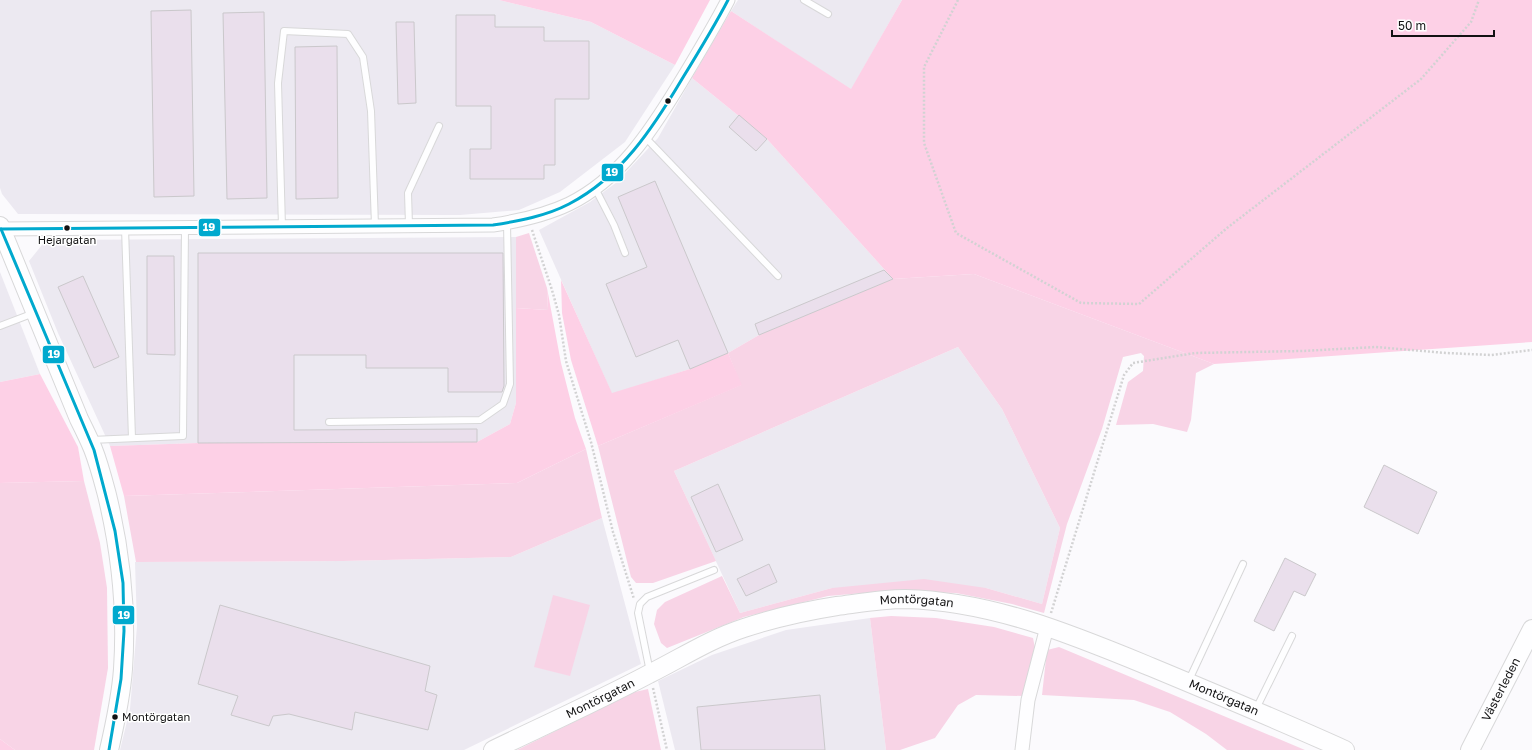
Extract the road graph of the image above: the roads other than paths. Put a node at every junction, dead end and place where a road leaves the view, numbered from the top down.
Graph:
1 (728, 0) edge
2 (804, 0) edge
3 (828, 14) dead end
4 (439, 126) dead end
5 (645, 137) junction
6 (595, 188) junction
7 (507, 223) junction
8 (409, 225) junction
9 (376, 226) junction
10 (282, 227) junction
11 (0, 228) edge
12 (125, 228) junction
13 (185, 228) junction
14 (625, 253) dead end
15 (778, 276) dead end
16 (35, 312) junction
17 (0, 326) edge
18 (329, 422) dead end
19 (132, 438) junction
20 (89, 440) junction
21 (1243, 564) dead end
22 (714, 570) dead end
23 (1046, 627) junction
24 (1532, 629) edge
25 (1292, 636) dead end
26 (650, 674) junction
27 (1188, 682) junction
28 (1255, 710) junction
29 (109, 750) edge
30 (493, 750) edge
31 (1022, 750) edge
32 (1345, 750) edge
33 (1470, 750) edge

1 - 5 street
2 - 3 lane
4 - 8 lane
5 - 6 street
5 - 15 lane
6 - 7 street
6 - 14 lane
7 - 8 street
7 - 18 lane
8 - 9 street
9 - 10 street
9 - 10 lane
10 - 13 street
11 - 12 street
11 - 16 street
12 - 13 street
12 - 19 lane
13 - 19 lane
16 - 17 lane
16 - 20 street
19 - 20 lane
20 - 29 street
21 - 27 lane
22 - 26 lane
23 - 26 street, Montörgatan
23 - 27 street, Montörgatan
23 - 31 street
24 - 33 street, Västerleden
25 - 28 lane
26 - 30 street, Montörgatan
27 - 28 street, Montörgatan
28 - 32 street, Montörgatan

